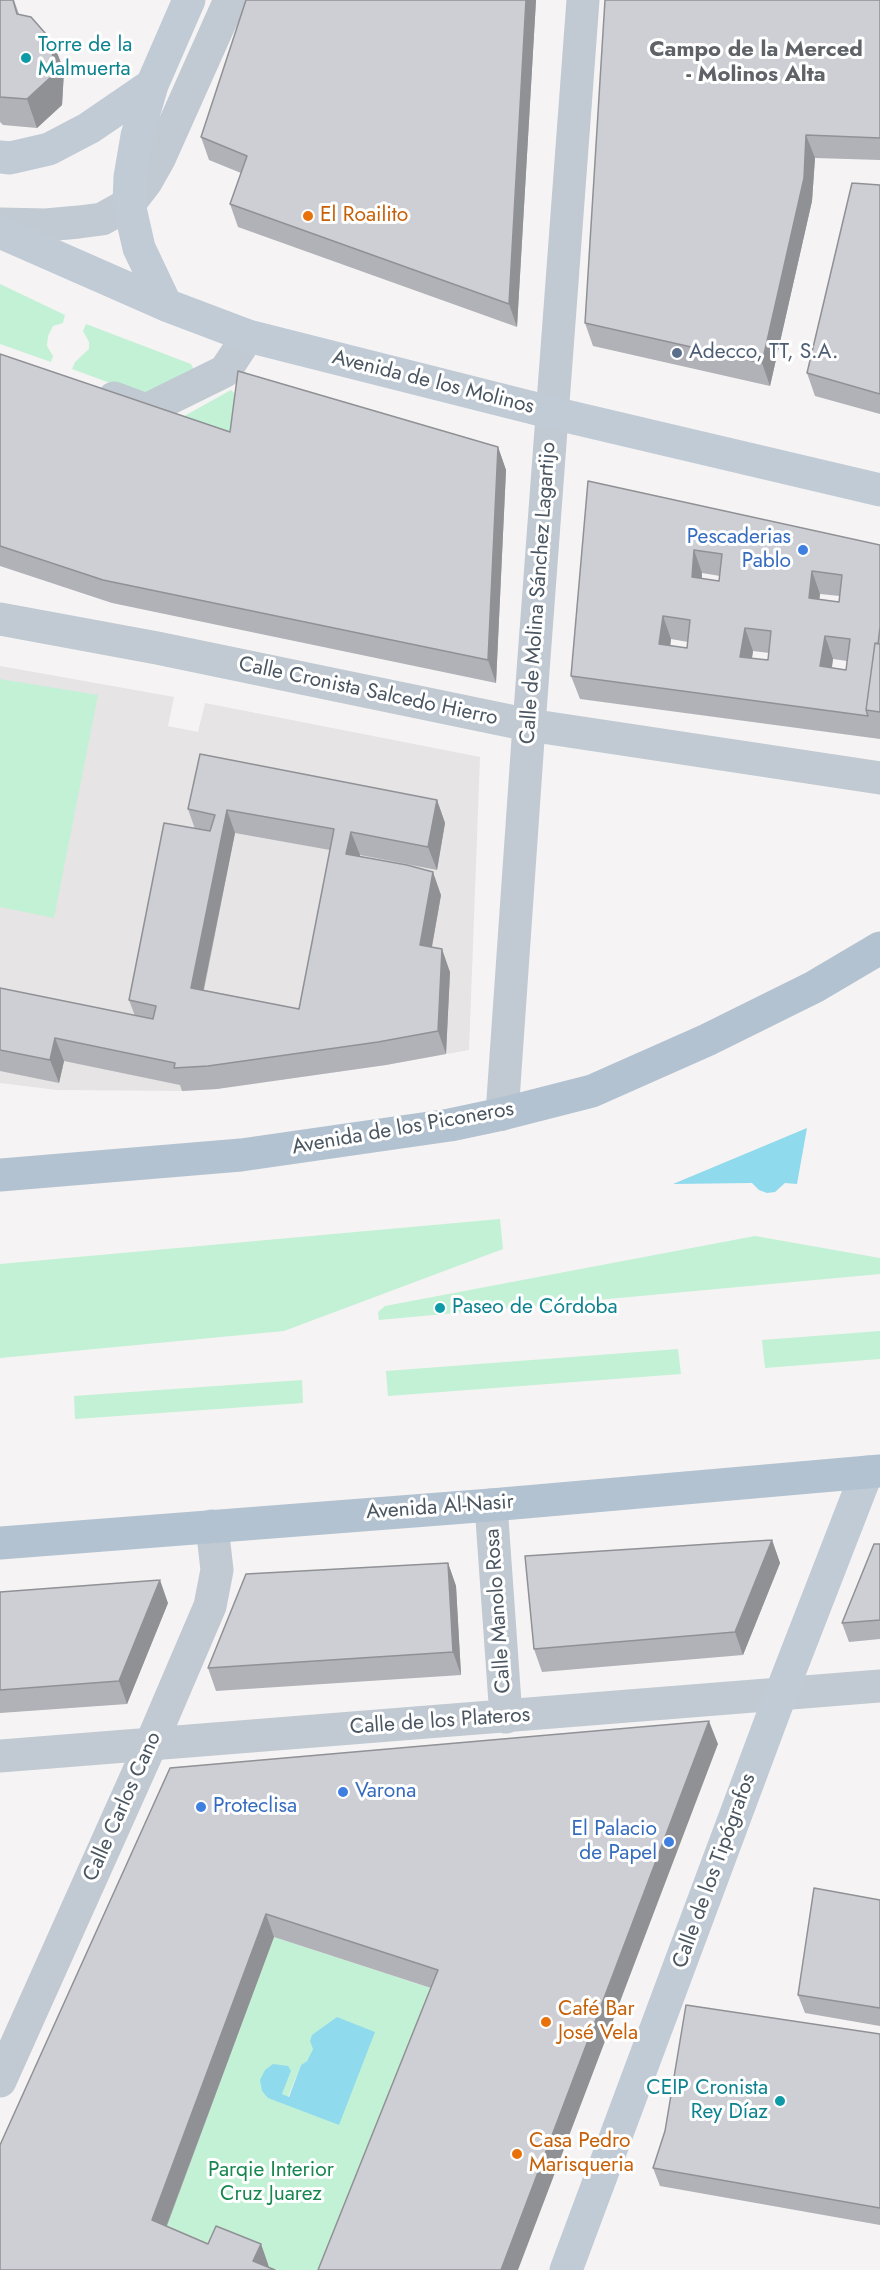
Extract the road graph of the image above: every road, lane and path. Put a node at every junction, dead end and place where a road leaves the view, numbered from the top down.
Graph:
1 (189, 0) edge
2 (230, 0) edge
3 (583, 0) edge
4 (152, 85) junction
5 (0, 157) edge
6 (129, 204) junction
7 (0, 224) edge
8 (0, 232) edge
9 (166, 305) junction
10 (248, 336) junction
11 (91, 389) edge
12 (553, 413) junction
13 (880, 490) edge
14 (0, 619) edge
15 (529, 725) junction
16 (880, 778) edge
17 (880, 948) edge
18 (502, 1114) junction
19 (0, 1175) edge
20 (874, 1472) edge
21 (491, 1505) junction
22 (212, 1526) junction
23 (0, 1543) edge
24 (880, 1686) edge
25 (780, 1696) junction
26 (506, 1717) junction
27 (151, 1744) junction
28 (0, 1756) edge
29 (0, 2081) edge
30 (566, 2270) edge

1 - 4 main road
2 - 6 street
3 - 12 street, Calle de Molina Sánchez Lagartijo
4 - 5 main road
4 - 6 main road
6 - 7 street
6 - 9 main road
8 - 9 main road, Avenida de los Molinos
9 - 10 main road, Avenida de los Molinos
10 - 11 street
10 - 12 main road, Avenida de los Molinos
12 - 13 main road, Avenida de los Molinos
12 - 15 street, Calle de Molina Sánchez Lagartijo
14 - 15 street, Calle Cronista Salcedo Hierro
15 - 16 street, Calle Cronista Salcedo Hierro
15 - 18 street, Calle de Molina Sánchez Lagartijo
17 - 18 main road, Avenida de los Piconeros
18 - 19 main road, Avenida de los Piconeros
20 - 21 main road, Avenida Al-Nasir
20 - 25 main road, Calle de los Tipógrafos
21 - 22 main road, Avenida Al-Nasir
21 - 26 street, Calle Manolo Rosa
22 - 23 main road, Avenida Al-Nasir
22 - 27 street, Calle Carlos Cano
24 - 25 street, Calle de los Plateros
25 - 26 street, Calle de los Plateros
25 - 30 main road, Calle de los Tipógrafos
26 - 27 street, Calle de los Plateros
27 - 28 street, Calle de los Plateros
27 - 29 street, Calle Carlos Cano

